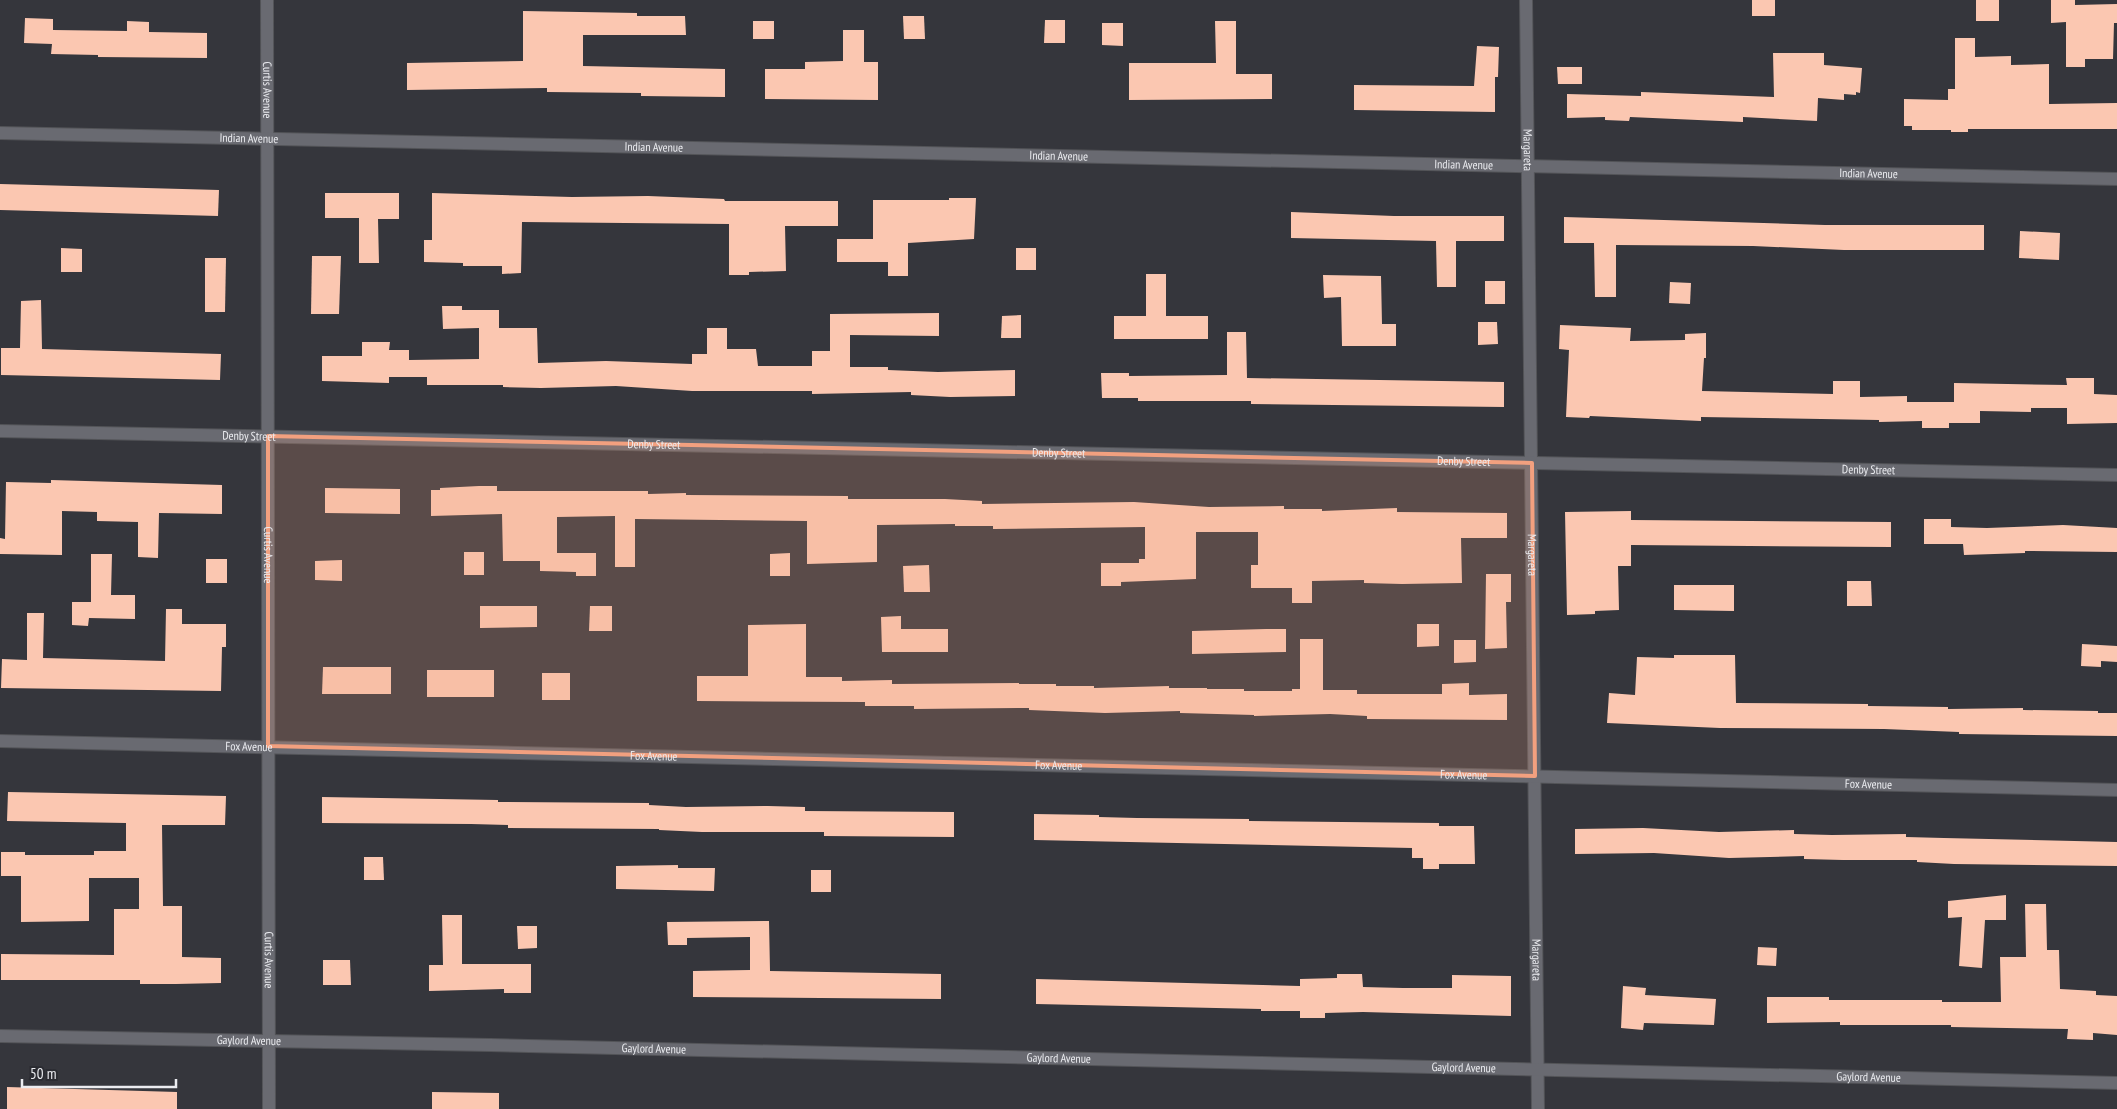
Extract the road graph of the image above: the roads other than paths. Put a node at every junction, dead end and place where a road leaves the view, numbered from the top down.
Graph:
1 (267, 0) edge
2 (1526, 0) edge
3 (0, 133) edge
4 (267, 138) junction
5 (1529, 168) junction
6 (2117, 179) edge
7 (0, 431) edge
8 (268, 436) junction
9 (1532, 463) junction
10 (2117, 475) edge
11 (0, 741) edge
12 (268, 746) junction
13 (1535, 776) junction
14 (2117, 790) edge
15 (0, 1036) edge
16 (269, 1041) junction
17 (1538, 1071) junction
18 (2117, 1083) edge
19 (269, 1109) edge
20 (1538, 1109) edge

1 - 4 street, Curtis Avenue
2 - 5 street, Margareta
3 - 4 street, Indian Avenue
4 - 5 street, Indian Avenue
4 - 8 street, Curtis Avenue
5 - 6 street, Indian Avenue
5 - 9 street, Margareta
7 - 8 street, Denby Street
8 - 9 street, Denby Street
8 - 12 street, Curtis Avenue
9 - 10 street, Denby Street
9 - 13 street, Margareta
11 - 12 street, Fox Avenue
12 - 13 street, Fox Avenue
12 - 16 street, Curtis Avenue
13 - 14 street, Fox Avenue
13 - 17 street, Margareta
15 - 16 street, Gaylord Avenue
16 - 17 street, Gaylord Avenue
16 - 19 street, Curtis Avenue
17 - 18 street, Gaylord Avenue
17 - 20 street, Margareta

